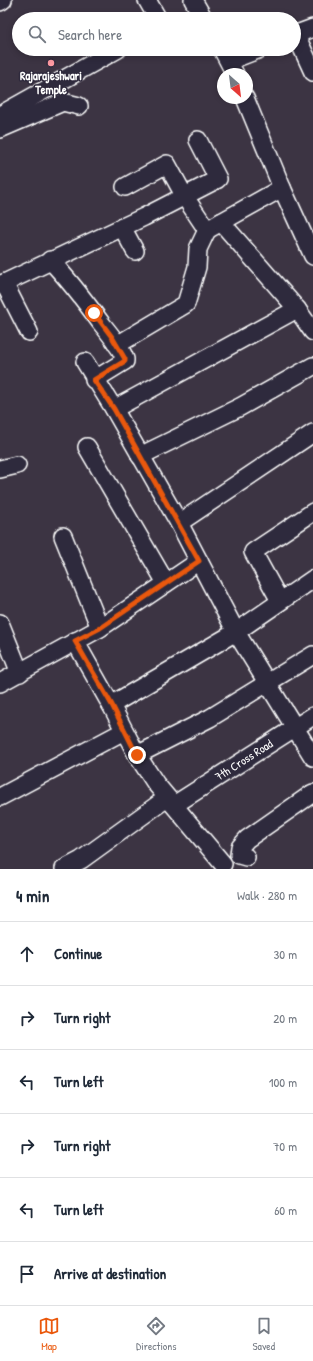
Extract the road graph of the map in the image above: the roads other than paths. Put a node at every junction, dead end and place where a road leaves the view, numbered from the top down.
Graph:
1 (3, 0) edge
2 (147, 0) edge
3 (193, 0) edge
4 (0, 2) edge
5 (154, 12) edge
6 (200, 12) edge
7 (313, 28) edge
8 (301, 33) edge
9 (301, 47) edge
10 (105, 56) edge
11 (242, 56) edge
12 (229, 61) edge
13 (313, 72) edge
14 (247, 104) edge
15 (79, 106) dead end
16 (0, 115) edge
17 (0, 129) edge
18 (198, 140) dead end
19 (125, 187) dead end
20 (282, 188) junction
21 (185, 196) junction
22 (214, 226) junction
23 (122, 227) junction
24 (135, 251) dead end
25 (313, 256) edge
26 (50, 260) junction
27 (2, 284) edge
28 (297, 309) junction
29 (29, 332) dead end
30 (313, 332) edge
31 (117, 345) junction
32 (85, 362) dead end
33 (313, 366) edge
34 (94, 380) junction
35 (114, 409) junction
36 (313, 433) edge
37 (87, 447) dead end
38 (140, 456) junction
39 (17, 465) dead end
40 (0, 469) edge
41 (313, 512) edge
42 (179, 523) junction
43 (63, 536) dead end
44 (199, 561) junction
45 (313, 579) edge
46 (166, 583) junction
47 (280, 601) junction
48 (0, 623) edge
49 (100, 628) junction
50 (236, 632) junction
51 (75, 641) junction
52 (313, 655) edge
53 (20, 672) junction
54 (269, 683) junction
55 (0, 684) edge
56 (112, 705) junction
57 (313, 716) edge
58 (295, 726) junction
59 (124, 730) junction
60 (137, 755) junction
61 (313, 757) edge
62 (313, 793) edge
63 (0, 797) edge
64 (170, 801) junction
65 (249, 863) edge
66 (218, 866) edge
67 (64, 869) edge

1 - 4 street
2 - 5 street
3 - 6 street
7 - 8 street
9 - 13 street
10 - 16 street
11 - 12 street
14 - 20 street
15 - 17 street
18 - 21 street
19 - 21 street
20 - 22 street
20 - 25 street
21 - 22 street
21 - 23 street
22 - 28 street
22 - 31 street
23 - 24 street
23 - 26 street
26 - 27 street
26 - 31 street
27 - 29 street
28 - 30 street
28 - 35 street
31 - 34 street
32 - 34 street
33 - 38 street
34 - 35 street
35 - 38 street
36 - 42 street
37 - 46 street
38 - 42 street
39 - 40 street
41 - 47 street
42 - 44 street
43 - 49 street
44 - 46 street
44 - 50 street
45 - 47 street
46 - 49 street
47 - 50 street
48 - 53 street
49 - 51 street
50 - 54 street
50 - 56 street
51 - 53 street
51 - 56 street
52 - 54 street
53 - 55 street
54 - 58 street
54 - 60 street
56 - 59 street
57 - 58 street, 7th Cross Road
58 - 61 street
58 - 64 street, 7th Cross Road
59 - 60 street
59 - 63 street
60 - 64 street
62 - 65 street
64 - 66 street
64 - 67 street, 7th Cross Road
65 - 66 street

